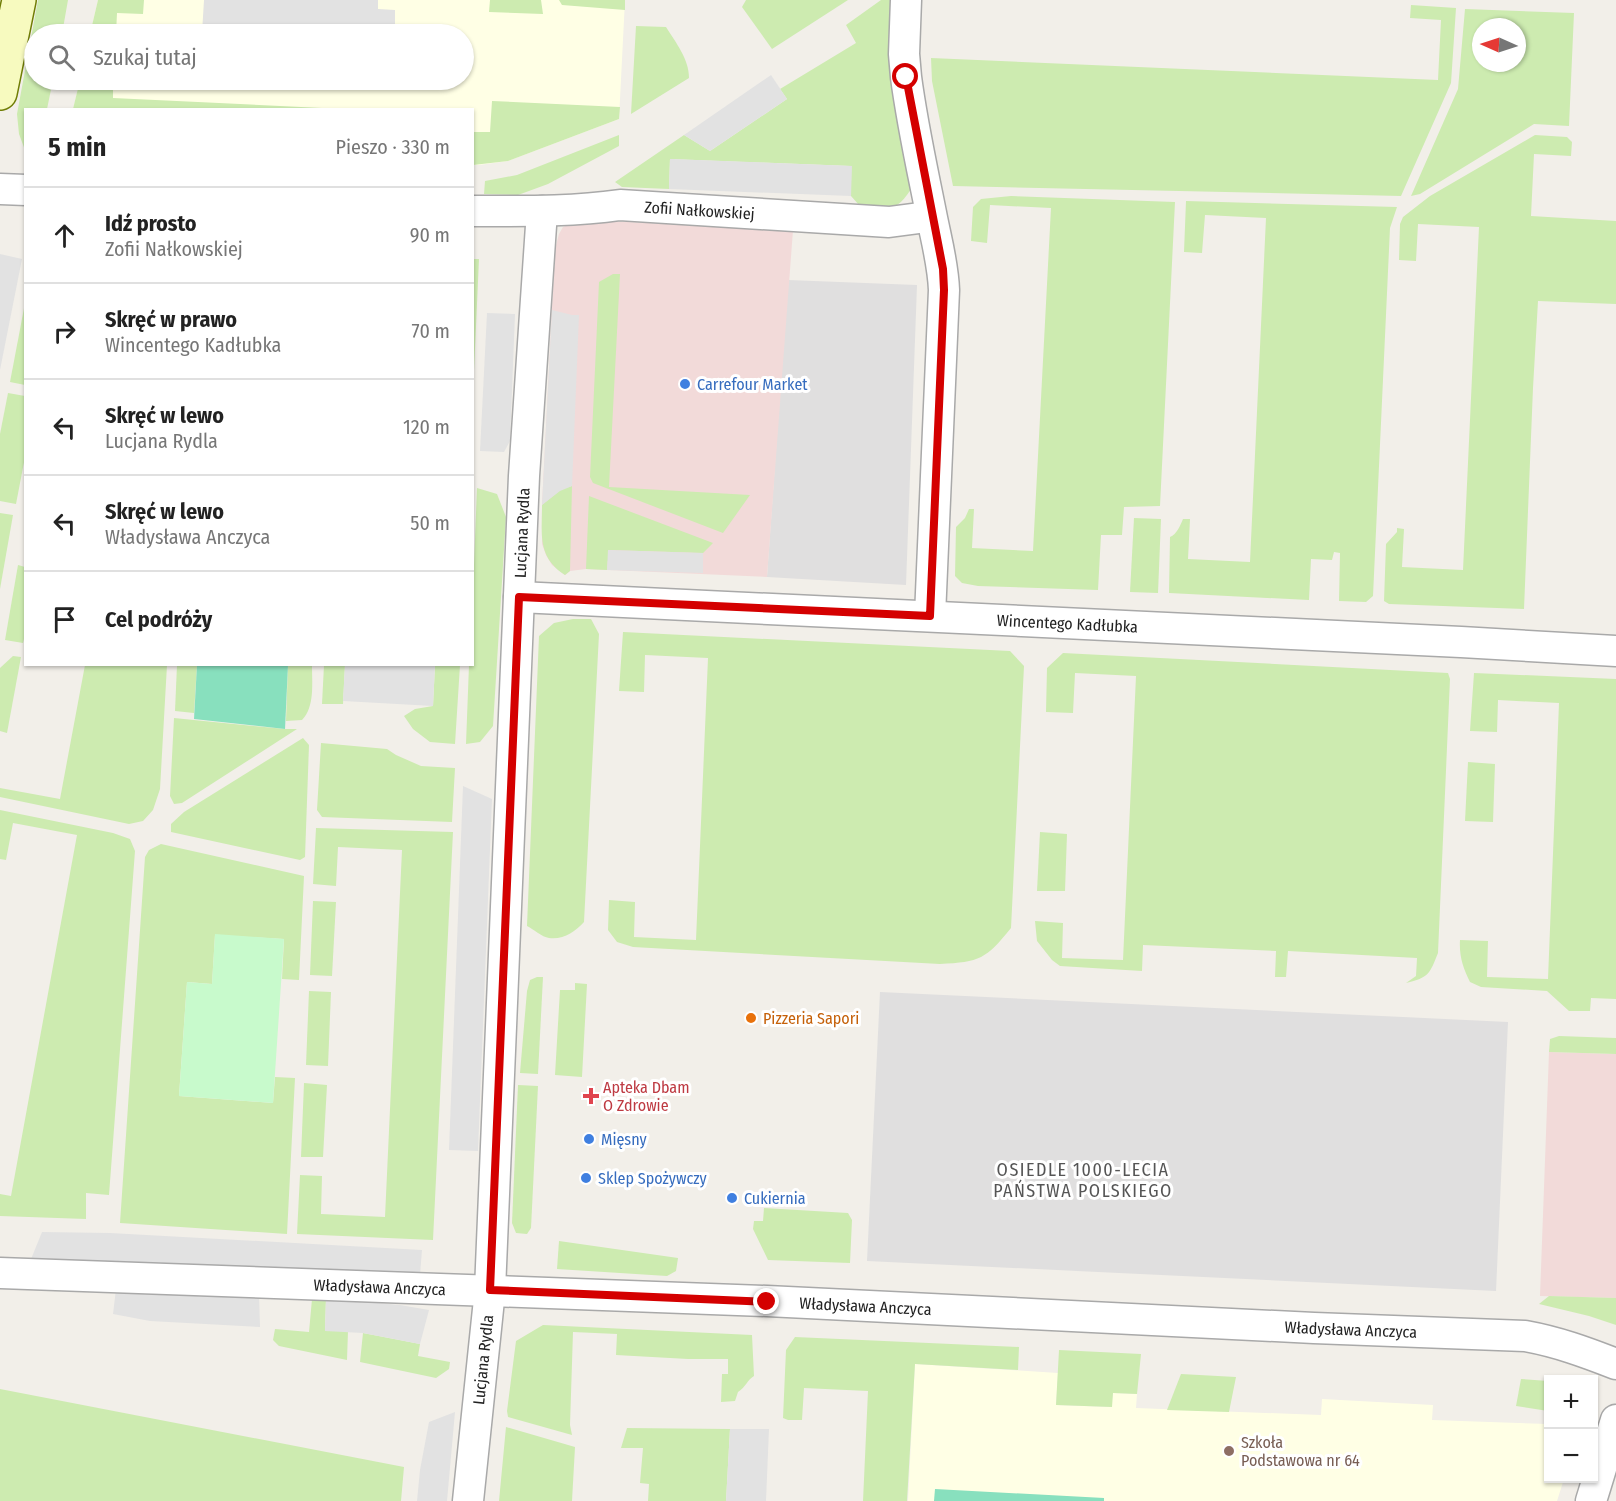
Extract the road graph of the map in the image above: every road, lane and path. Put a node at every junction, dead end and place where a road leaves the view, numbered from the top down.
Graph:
1 (19, 0) edge
2 (906, 0) edge
3 (0, 93) edge
4 (0, 189) edge
5 (24, 190) edge
6 (474, 211) edge
7 (542, 211) junction
8 (927, 217) dead end
9 (519, 597) junction
10 (930, 616) junction
11 (1616, 651) edge
12 (0, 1273) edge
13 (490, 1290) junction
14 (1616, 1364) edge
15 (1616, 1420) edge
16 (468, 1501) edge
17 (1591, 1501) edge

1 - 3 main road
2 - 10 street
4 - 5 street
6 - 7 street, Zofii Nałkowskiej
7 - 8 street, Zofii Nałkowskiej
7 - 9 street, Lucjana Rydla
9 - 10 street, Wincentego Kadłubka
9 - 13 street, Lucjana Rydla
10 - 11 street, Wincentego Kadłubka
12 - 13 street, Władysława Anczyca
13 - 14 street, Władysława Anczyca
13 - 16 street, Lucjana Rydla
15 - 17 street

